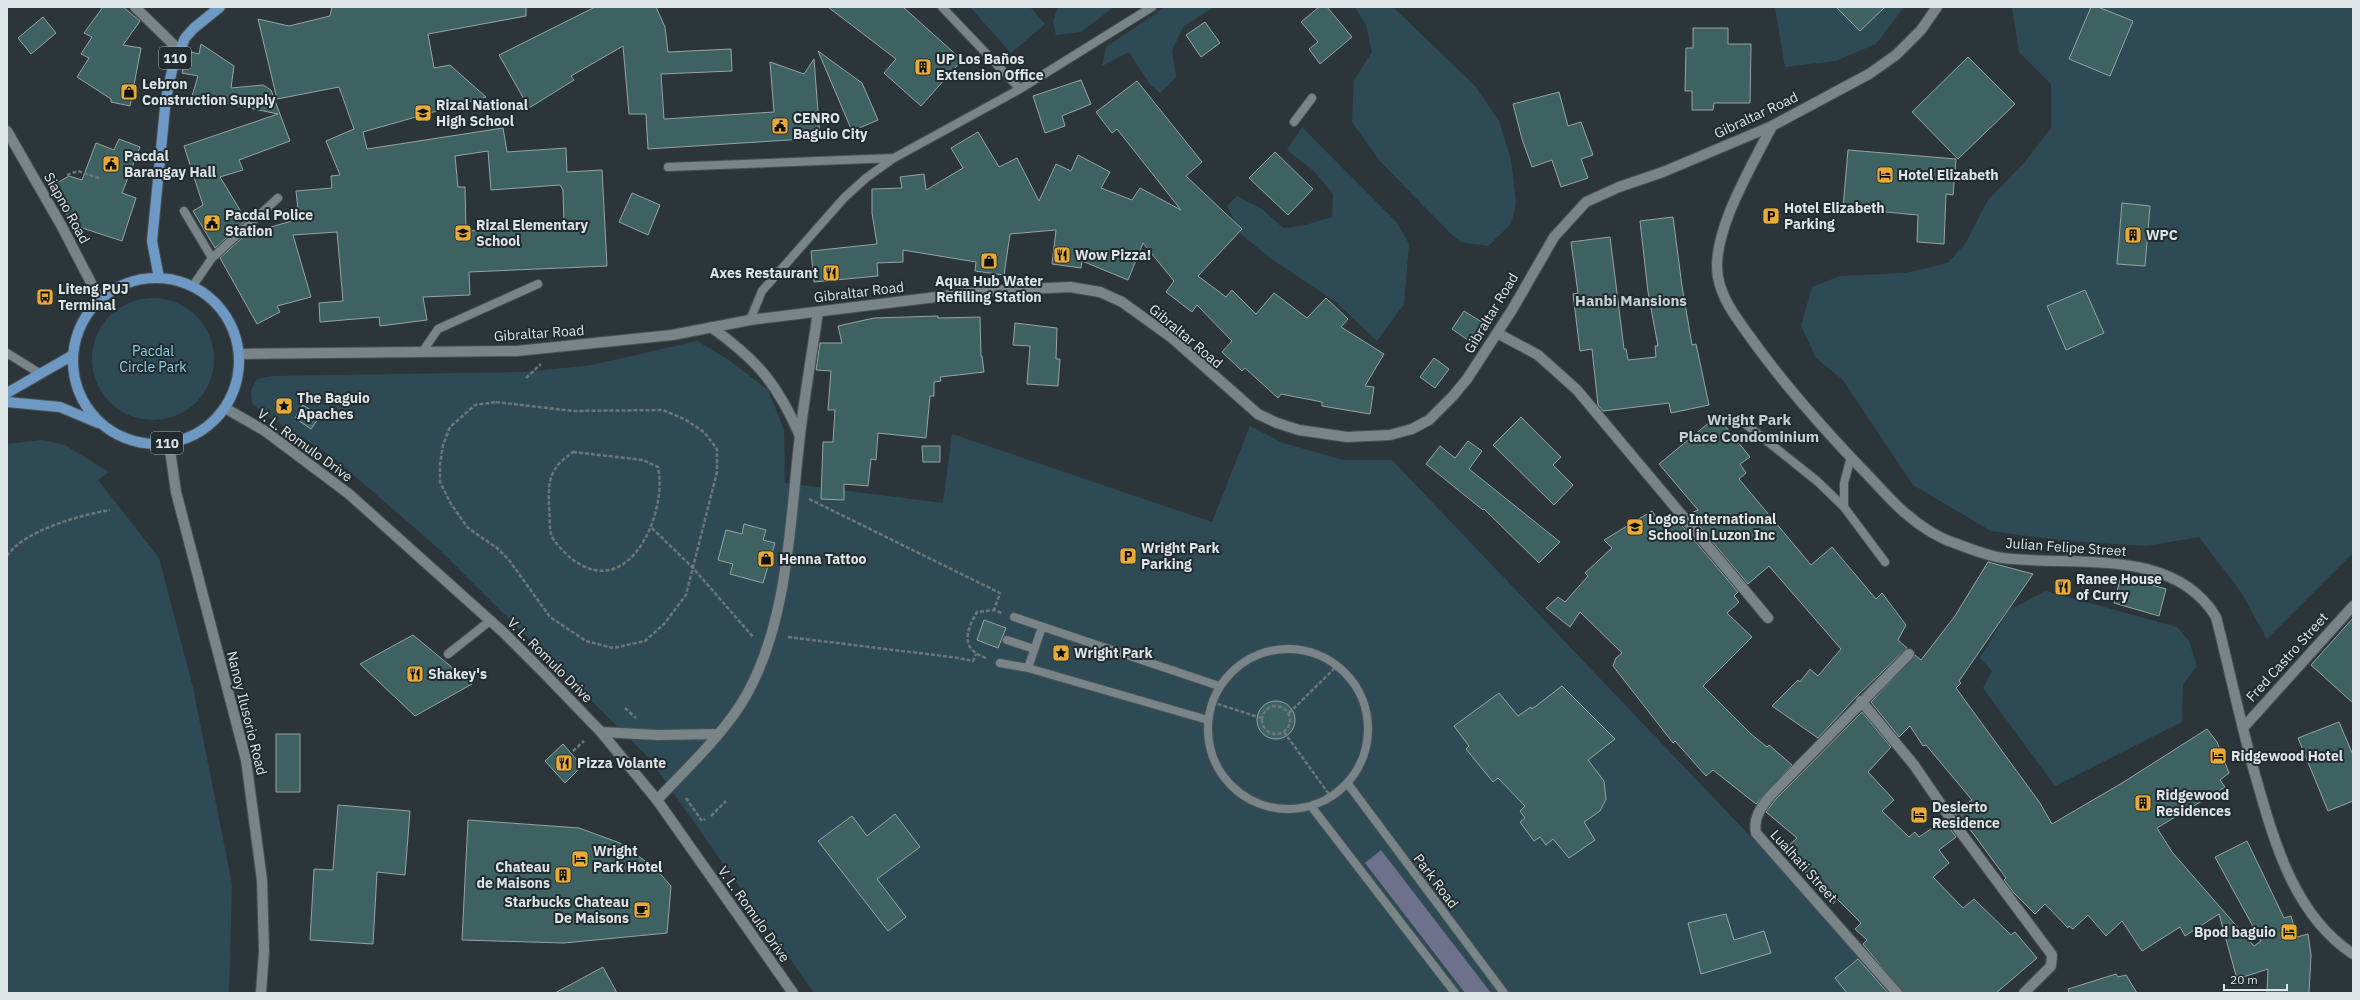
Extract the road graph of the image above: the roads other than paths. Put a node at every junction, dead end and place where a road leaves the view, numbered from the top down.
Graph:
1 (135, 7) edge
2 (220, 7) edge
3 (942, 7) edge
4 (1152, 7) edge
5 (1937, 7) edge
6 (178, 49) junction
7 (1020, 89) junction
8 (1312, 98) dead end
9 (1294, 122) dead end
10 (1772, 126) junction
11 (7, 131) edge
12 (894, 158) junction
13 (668, 167) dead end
14 (278, 198) dead end
15 (184, 212) dead end
16 (212, 258) junction
17 (159, 278) junction
18 (538, 284) dead end
19 (192, 287) junction
20 (100, 300) junction
21 (818, 312) junction
22 (750, 320) junction
23 (711, 327) junction
24 (1497, 333) junction
25 (424, 351) junction
26 (7, 353) edge
27 (240, 354) junction
28 (73, 355) junction
29 (39, 373) junction
30 (7, 393) edge
31 (7, 402) edge
32 (225, 408) junction
33 (1743, 422) dead end
34 (101, 424) junction
35 (800, 436) junction
36 (169, 444) junction
37 (1851, 457) junction
38 (1844, 507) junction
39 (1885, 562) dead end
40 (2353, 606) edge
41 (1014, 617) dead end
42 (1768, 618) dead end
43 (491, 620) junction
44 (1042, 627) junction
45 (1007, 640) dead end
46 (1034, 649) junction
47 (448, 654) dead end
48 (1909, 654) dead end
49 (1000, 663) dead end
50 (1028, 668) junction
51 (1220, 686) junction
52 (1861, 701) junction
53 (1208, 720) junction
54 (2242, 728) junction
55 (601, 732) junction
56 (716, 734) junction
57 (1348, 784) junction
58 (658, 800) junction
59 (1312, 806) junction
60 (2353, 954) edge
61 (260, 993) edge
62 (793, 993) edge
63 (1454, 993) edge
64 (1504, 993) edge
65 (1897, 993) edge
66 (2024, 993) edge

1 - 6 street
2 - 6 main road, 110
3 - 7 lane
4 - 7 lane
5 - 10 street, Gibraltar Road
6 - 17 main road, 110
7 - 12 lane
8 - 9 lane
10 - 24 street, Gibraltar Road
10 - 37 street, Julian Felipe Street
11 - 20 street, Siapno Road
12 - 13 lane
12 - 22 lane
14 - 16 lane
15 - 16 lane
16 - 19 lane
17 - 19 main road, 110
17 - 20 main road, 110
18 - 25 lane
19 - 27 main road, 110
20 - 28 main road, 110
21 - 22 street, Gibraltar Road
21 - 24 street, Gibraltar Road
21 - 35 street
22 - 23 street, Gibraltar Road
23 - 25 street, Gibraltar Road
23 - 35 street
24 - 42 street
25 - 27 street, Gibraltar Road
26 - 29 lane
27 - 32 main road, 110
28 - 29 main road
28 - 34 main road, 110
29 - 30 main road
31 - 34 main road, 110
32 - 36 main road, 110
32 - 43 street, V. L. Romulo Drive
33 - 38 lane
34 - 36 main road, 110
35 - 56 street
36 - 61 street, Nanoy Ilusorio Road
37 - 38 lane
37 - 54 street, Julian Felipe Street
38 - 39 lane
40 - 54 street, Fred Castro Street
41 - 44 lane
43 - 47 lane
43 - 55 street, V. L. Romulo Drive
44 - 46 lane
44 - 51 lane
45 - 46 lane
46 - 50 lane
48 - 52 street, Lualhati Street
49 - 50 lane
50 - 53 lane
51 - 53 lane
51 - 57 lane
52 - 65 street, Lualhati Street
52 - 66 street
53 - 59 lane
54 - 60 street, Julian Felipe Street
55 - 56 street
55 - 58 street, V. L. Romulo Drive
56 - 58 street
57 - 59 lane
57 - 64 lane, Park Road
58 - 62 street, V. L. Romulo Drive
59 - 63 lane

